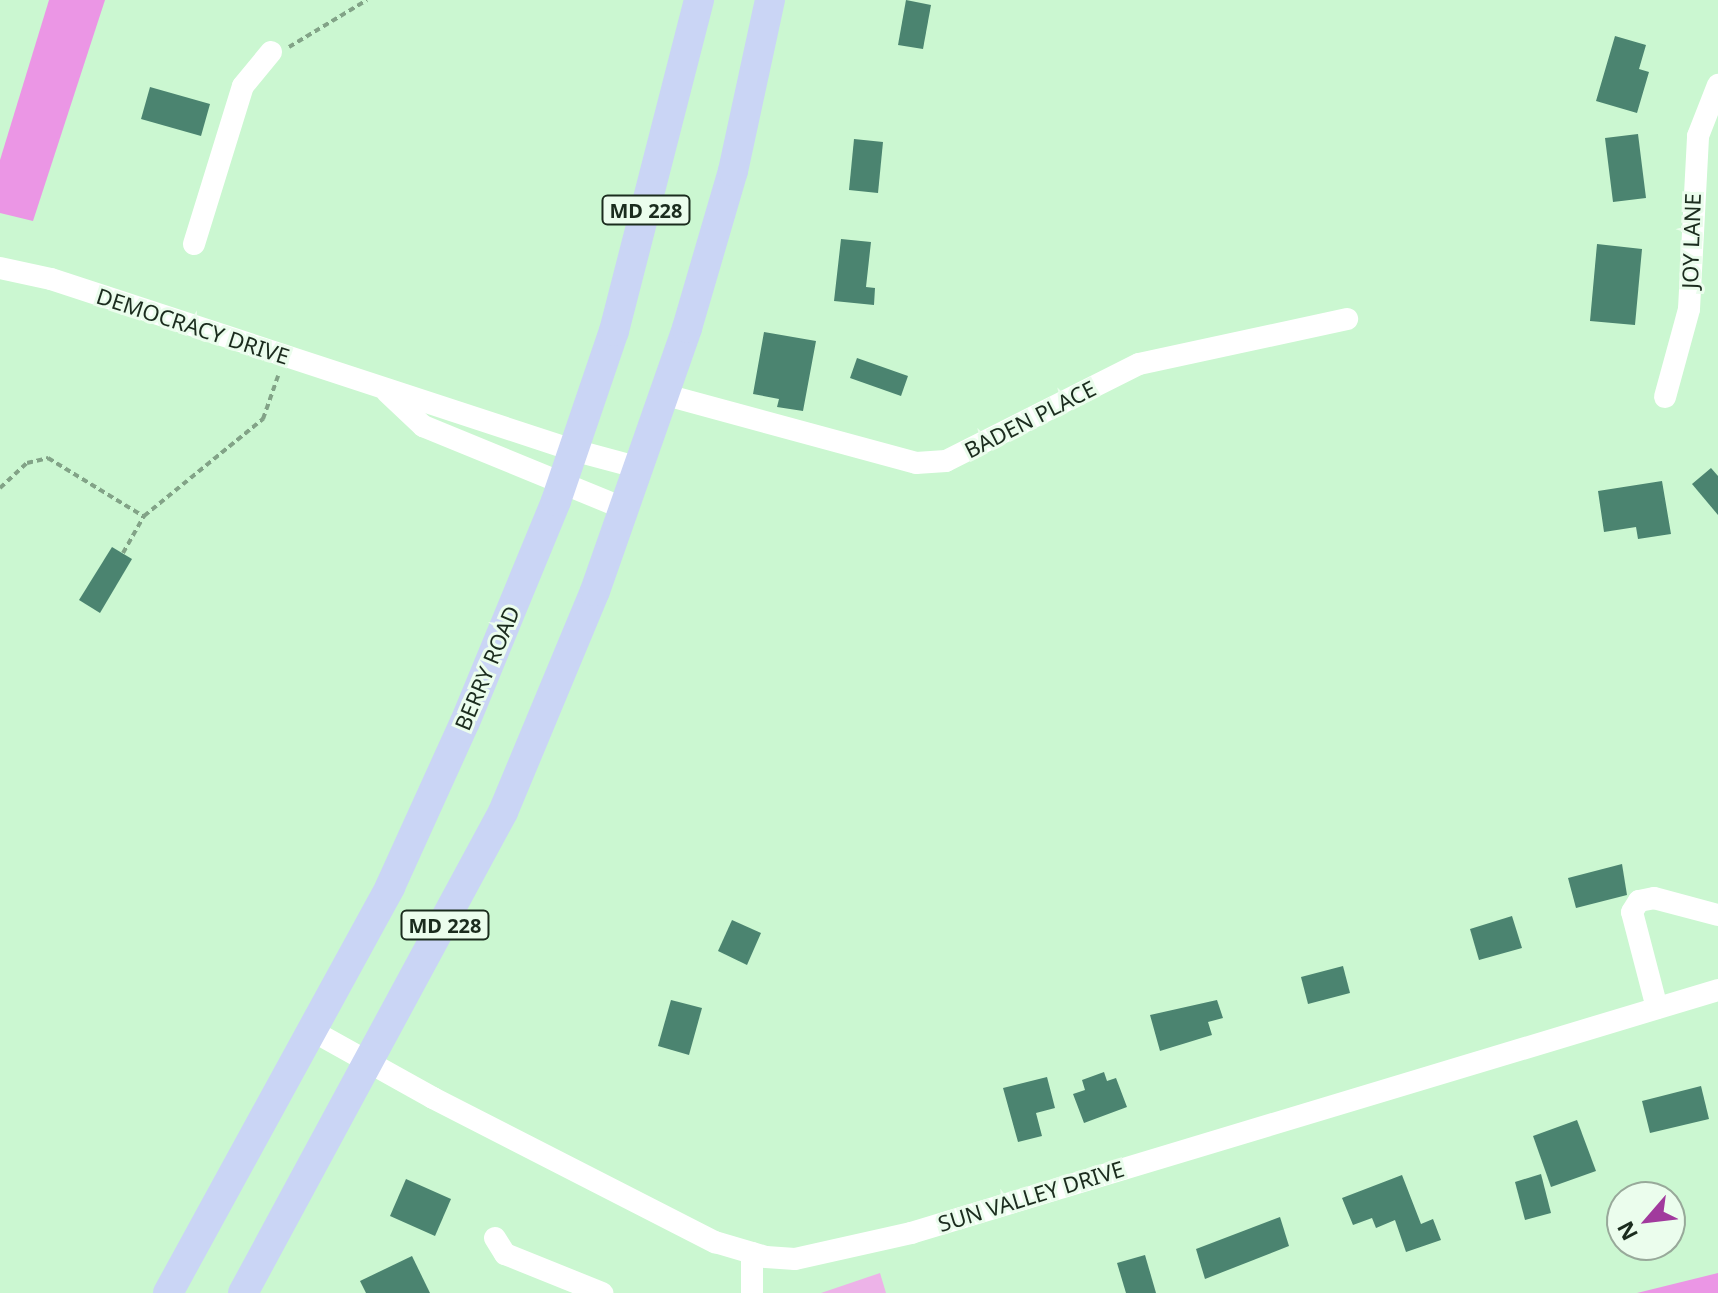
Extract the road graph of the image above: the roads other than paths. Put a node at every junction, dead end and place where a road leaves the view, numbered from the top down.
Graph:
1 (699, 0) edge
2 (770, 0) edge
3 (271, 52) road end
4 (1718, 85) edge
5 (194, 244) dead end
6 (0, 268) edge
7 (1347, 319) dead end
8 (384, 389) junction
9 (666, 395) junction
10 (1665, 397) dead end
11 (573, 450) junction
12 (640, 468) junction
13 (562, 483) junction
14 (625, 509) junction
15 (1718, 915) edge
16 (1718, 990) edge
17 (1657, 1008) junction
18 (311, 1030) junction
19 (369, 1063) junction
20 (495, 1238) dead end
21 (752, 1253) junction
22 (168, 1293) edge
23 (243, 1293) edge
24 (602, 1293) edge
25 (752, 1293) edge

1 - 11 highway, BERRY ROAD / MD 228
2 - 9 highway, MD 228
3 - 5 street
4 - 10 street, JOY LANE
6 - 8 street, DEMOCRACY DRIVE
7 - 9 street, BADEN PLACE
8 - 11 street, DEMOCRACY DRIVE
8 - 13 street, DEMOCRACY DRIVE
9 - 12 highway, MD 228
11 - 12 street, DEMOCRACY DRIVE
11 - 13 highway, BERRY ROAD / MD 228
12 - 14 highway, MD 228
13 - 14 street, DEMOCRACY DRIVE
13 - 18 highway, BERRY ROAD / MD 228
14 - 19 highway, MD 228
15 - 17 street
16 - 17 street, SUN VALLEY DRIVE
17 - 21 street, SUN VALLEY DRIVE
18 - 19 street, SUN VALLEY DRIVE
18 - 22 highway, BERRY ROAD / MD 228
19 - 21 street, SUN VALLEY DRIVE
19 - 23 highway, MD 228
20 - 24 street
21 - 25 street

